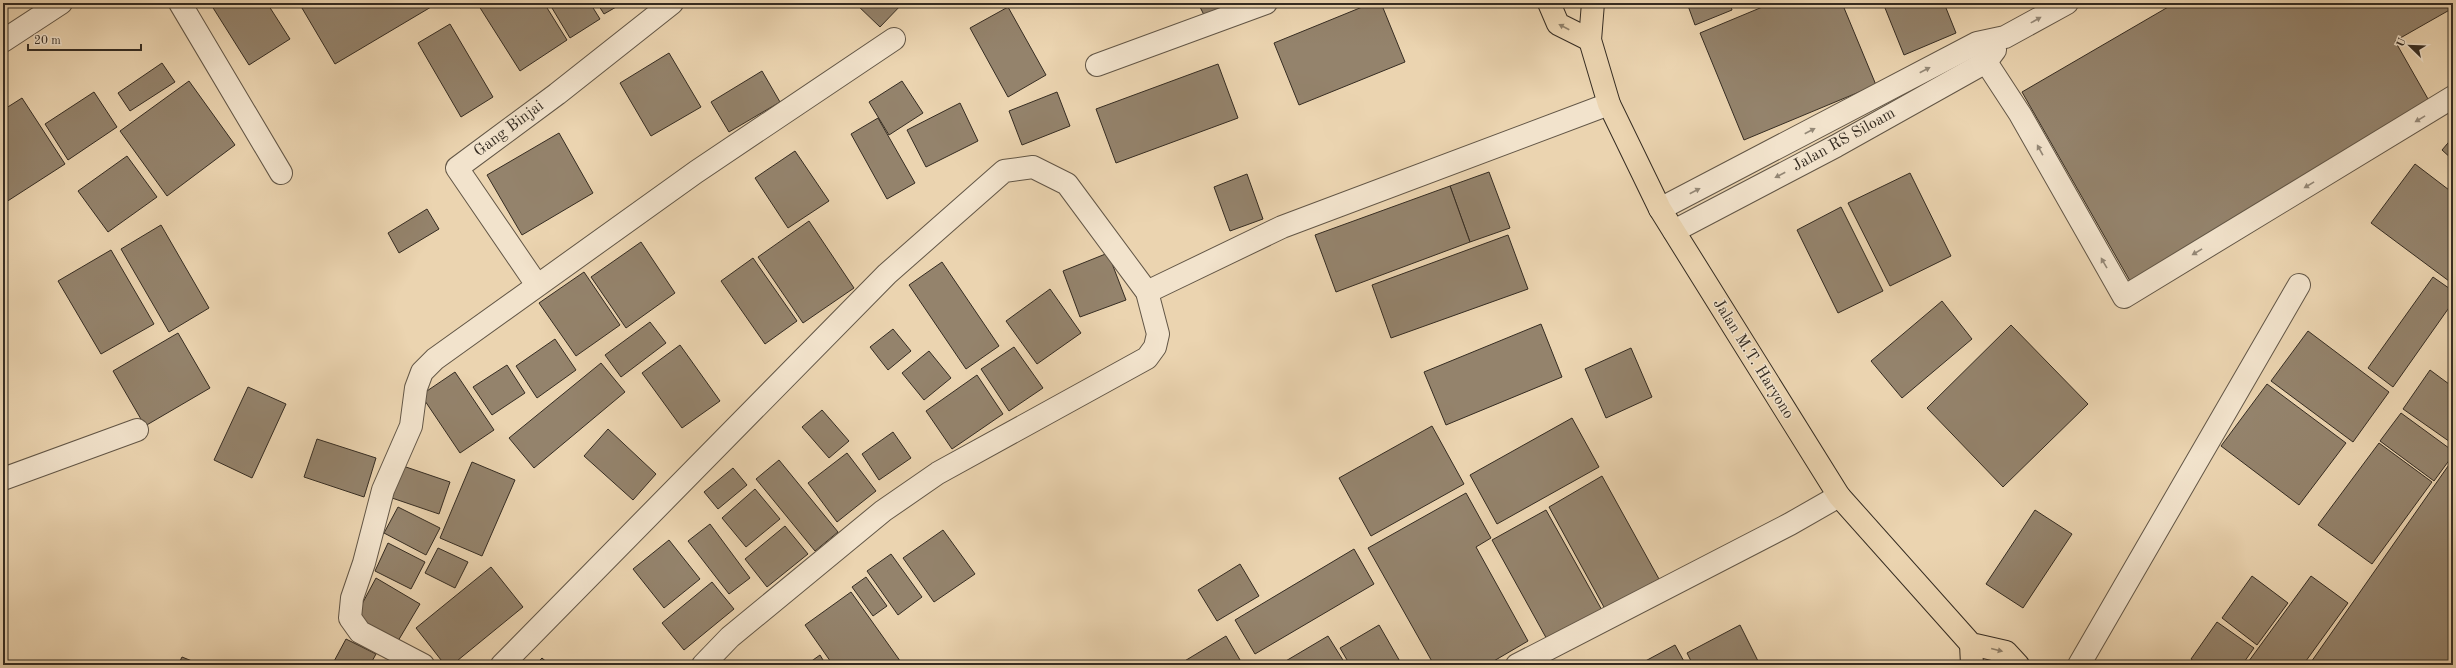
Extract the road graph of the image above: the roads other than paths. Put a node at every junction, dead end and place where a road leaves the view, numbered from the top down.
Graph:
1 (61, 3) edge
2 (180, 3) edge
3 (672, 3) edge
4 (1266, 3) edge
5 (1548, 3) edge
6 (1593, 3) edge
7 (2067, 3) edge
8 (2005, 37) junction
9 (894, 39) dead end
10 (1590, 40) junction
11 (3, 41) edge
12 (1986, 62) junction
13 (1097, 65) dead end
14 (2453, 97) edge
15 (1609, 104) junction
16 (281, 173) dead end
17 (1660, 209) junction
18 (1674, 231) junction
19 (537, 285) junction
20 (2298, 285) dead end
21 (1147, 292) junction
22 (137, 430) dead end
23 (3, 479) edge
24 (1838, 496) junction
25 (1971, 654) edge
26 (423, 665) edge
27 (502, 665) edge
28 (703, 665) edge
29 (1517, 665) edge
30 (2018, 665) edge
31 (2079, 665) edge

1 - 11 street
2 - 16 street
3 - 19 street, Gang Binjai
4 - 13 street
10 -> 5 main road
6 - 10 main road, Jalan M.T. Haryono
8 -> 7 street, Jalan RS Siloam
8 - 12 street, Jalan RS Siloam
17 -> 8 street, Jalan RS Siloam
9 - 19 street
10 - 15 main road, Jalan M.T. Haryono
14 -> 12 street
12 -> 18 street, Jalan RS Siloam
15 - 17 main road, Jalan M.T. Haryono
15 - 21 street
17 - 18 main road, Jalan M.T. Haryono
18 - 24 main road, Jalan M.T. Haryono
19 - 26 street
20 - 31 street
21 - 27 street
21 - 28 street
22 - 23 street
24 - 25 main road, Jalan M.T. Haryono
24 - 29 street
25 -> 30 main road, Jalan M.T. Haryono

